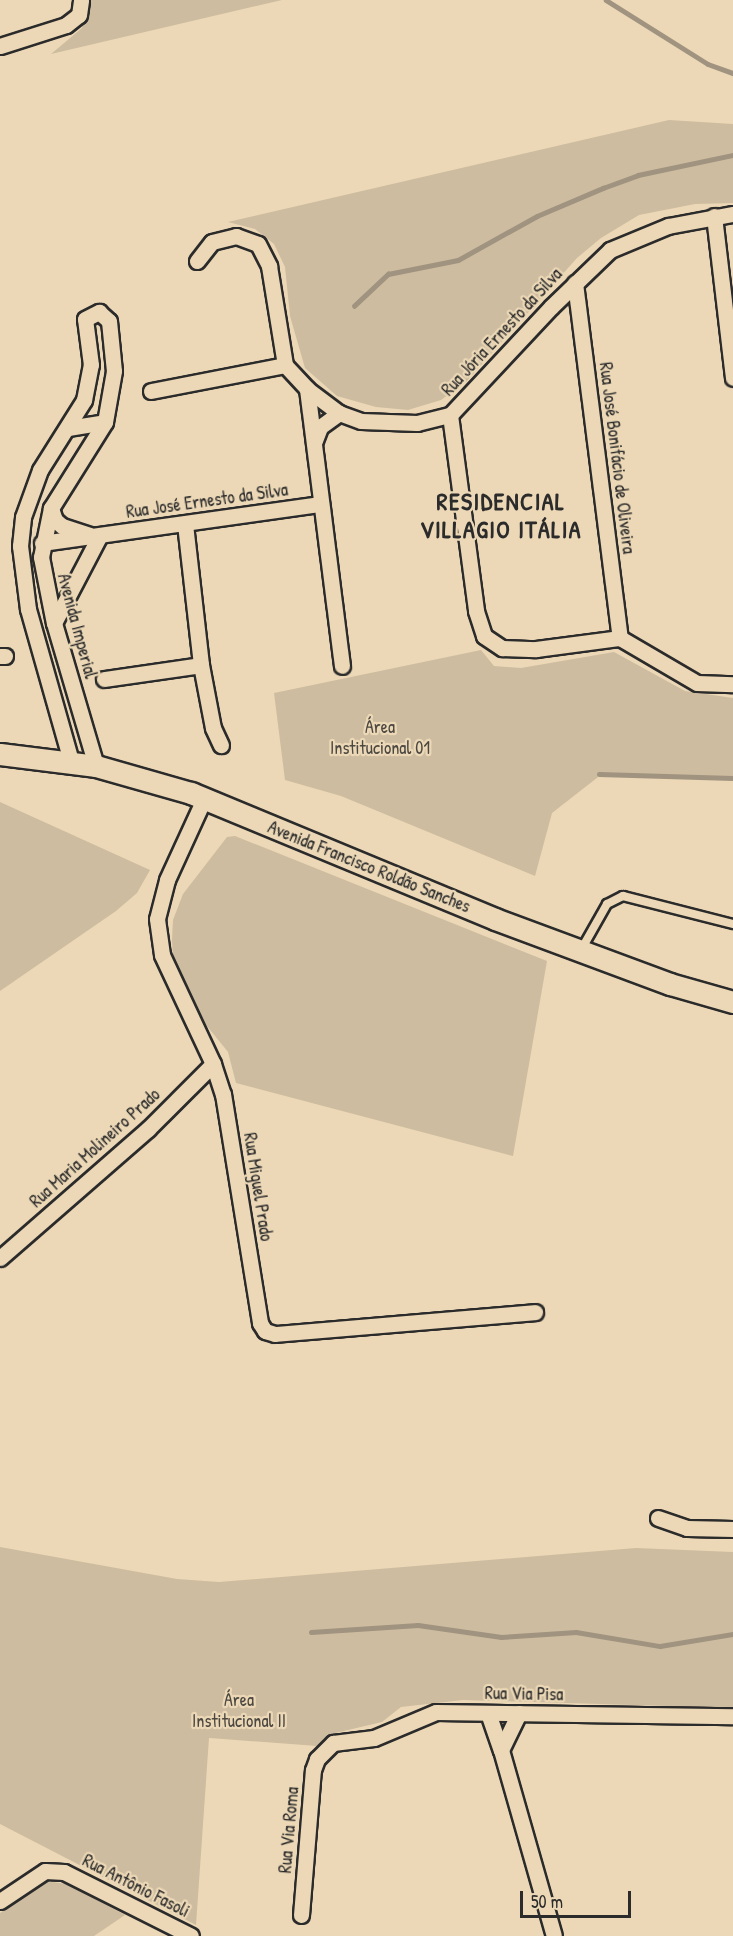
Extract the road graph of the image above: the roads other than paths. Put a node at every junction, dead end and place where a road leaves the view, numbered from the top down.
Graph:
1 (81, 0) edge
2 (0, 46) edge
3 (733, 214) edge
4 (714, 216) junction
5 (197, 261) dead end
6 (575, 283) junction
7 (285, 365) junction
8 (733, 378) edge
9 (307, 389) junction
10 (150, 391) dead end
11 (339, 413) junction
12 (450, 415) junction
13 (105, 422) junction
14 (68, 429) junction
15 (314, 443) junction
16 (320, 504) junction
17 (51, 508) junction
18 (185, 524) junction
19 (99, 537) junction
20 (42, 543) junction
21 (54, 623) junction
22 (620, 638) junction
23 (201, 665) junction
24 (342, 666) dead end
25 (104, 679) dead end
26 (733, 684) edge
27 (221, 745) dead end
28 (0, 754) edge
29 (70, 761) junction
30 (96, 766) junction
31 (204, 799) junction
32 (733, 924) edge
33 (581, 951) junction
34 (733, 1002) edge
35 (213, 1064) junction
36 (0, 1258) edge
37 (536, 1312) dead end
38 (658, 1518) dead end
39 (733, 1529) edge
40 (488, 1713) junction
41 (519, 1713) junction
42 (733, 1716) edge
43 (324, 1750) joint
44 (501, 1750) junction
45 (0, 1901) edge
46 (301, 1915) dead end
47 (190, 1936) edge
48 (554, 1936) edge

1 - 2 street
3 - 4 street, Rua Jória Ernesto da Silva
4 - 6 street, Rua Jória Ernesto da Silva
4 - 8 street
5 - 7 street
6 - 12 street, Rua Jória Ernesto da Silva
6 - 22 street, Rua José Bonifácio de Oliveira
7 - 9 street, Rua Jória Ernesto da Silva
7 - 10 street
9 - 11 street, Rua Jória Ernesto da Silva
9 - 15 street
11 - 12 street, Rua Jória Ernesto da Silva
11 - 15 street
12 - 22 street
13 - 14 street
13 - 14 street, Avenida Imperial
13 - 17 street, Avenida Imperial
14 - 29 street, Avenida Imperial
15 - 16 street
16 - 18 street, Rua José Ernesto da Silva
16 - 24 street
17 - 19 street, Rua José Ernesto da Silva
17 - 20 street, Avenida Imperial
18 - 19 street, Rua José Ernesto da Silva
18 - 23 street
19 - 20 street, Rua José Ernesto da Silva
19 - 21 street
20 - 21 street, Avenida Imperial
21 - 30 street, Avenida Imperial
22 - 26 street
23 - 25 street
23 - 27 street
28 - 29 street, Avenida Francisco Roldão Sanches
29 - 30 street, Avenida Francisco Roldão Sanches
30 - 31 street, Avenida Francisco Roldão Sanches
31 - 33 street, Avenida Francisco Roldão Sanches
31 - 35 street, Rua Miguel Prado
32 - 33 lane
33 - 34 street, Avenida Francisco Roldão Sanches
35 - 36 street, Rua Maria Molineiro Prado
35 - 37 street, Rua Miguel Prado
38 - 39 street
40 - 41 street, Rua Via Pisa
40 - 43 street, Rua Via Pisa
40 - 44 street
41 - 42 street, Rua Via Pisa
41 - 44 street
43 - 46 street, Rua Via Roma
44 - 48 street
45 - 47 street, Rua Antônio Fasoli

